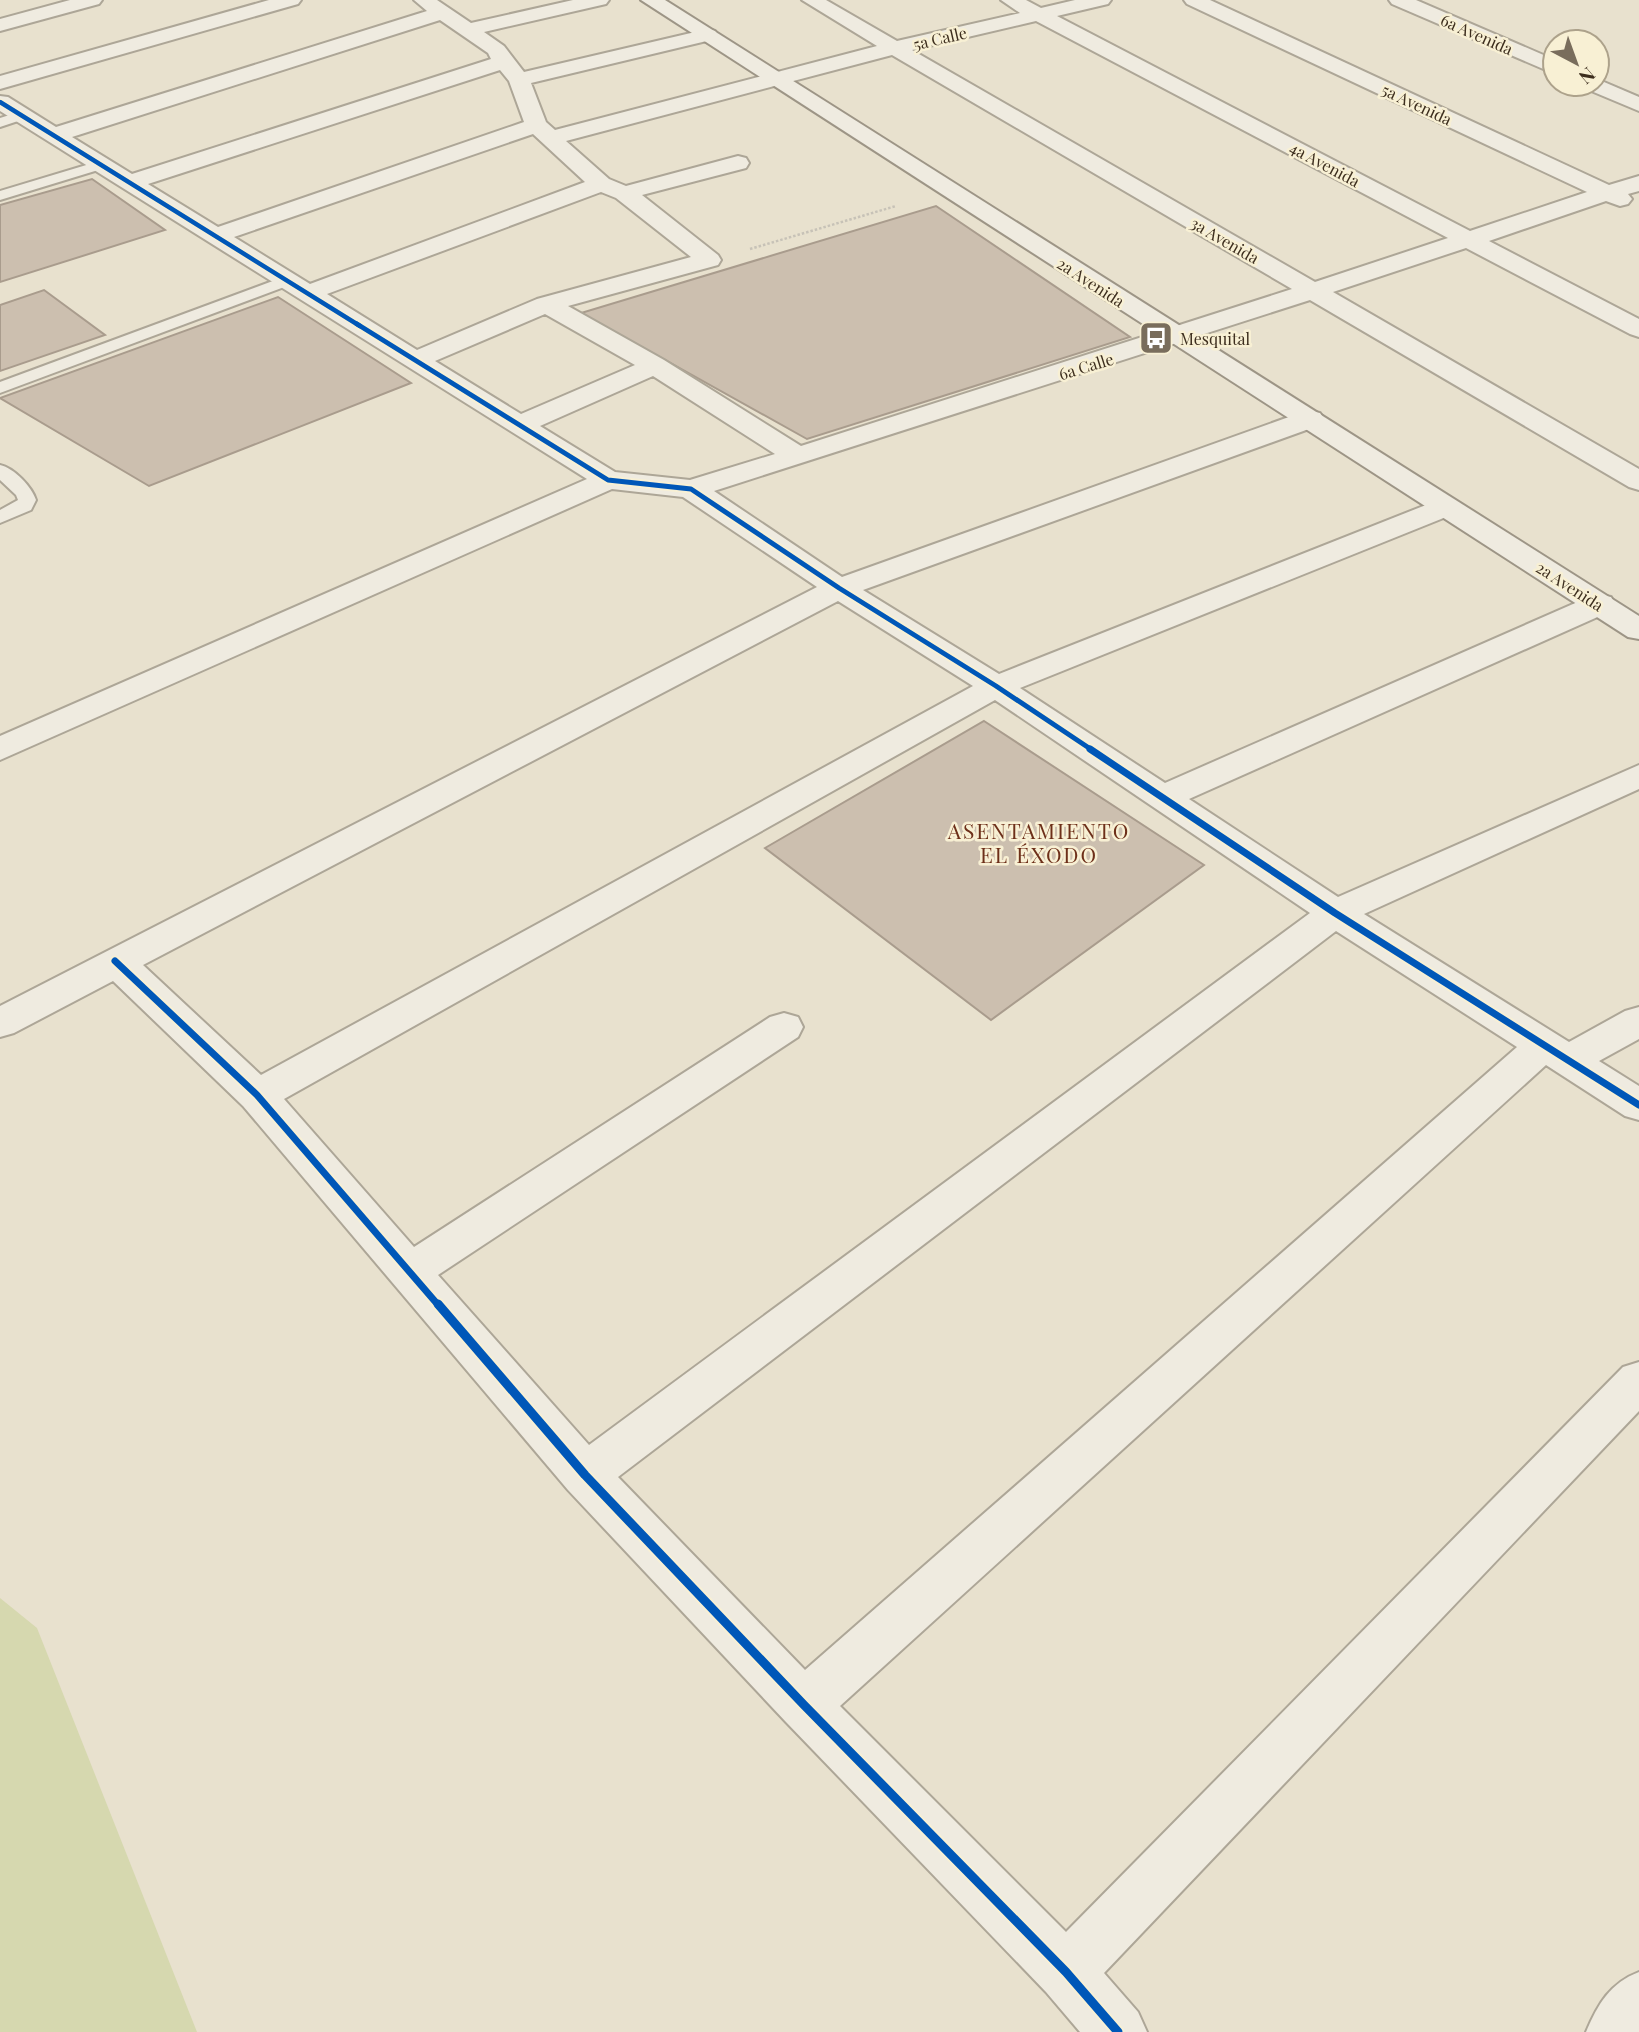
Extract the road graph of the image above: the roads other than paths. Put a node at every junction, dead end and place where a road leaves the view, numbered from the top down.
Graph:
1 (92, 0) edge
2 (292, 0) edge
3 (424, 0) edge
4 (599, 0) edge
5 (652, 0) edge
6 (812, 0) edge
7 (1012, 0) edge
8 (1101, 0) edge
9 (1194, 0) edge
10 (1399, 0) edge
11 (445, 12) junction
12 (1040, 15) junction
13 (0, 25) edge
14 (467, 30) junction
15 (708, 36) junction
16 (894, 48) junction
17 (503, 62) junction
18 (1541, 62) edge
19 (519, 79) junction
20 (779, 80) junction
21 (0, 83) edge
22 (1611, 93) edge
23 (1639, 105) edge
24 (6, 114) edge
25 (543, 132) junction
26 (55, 135) junction
27 (738, 163) dead end
28 (103, 164) junction
29 (131, 182) junction
30 (1639, 183) edge
31 (601, 184) junction
32 (1609, 193) junction
33 (624, 194) junction
34 (0, 196) edge
35 (1639, 208) edge
36 (215, 236) junction
37 (1469, 240) junction
38 (298, 287) junction
39 (1311, 290) junction
40 (546, 304) junction
41 (1639, 329) edge
42 (1177, 337) junction
43 (415, 360) junction
44 (654, 366) junction
45 (0, 388) edge
46 (1310, 419) junction
47 (519, 425) junction
48 (797, 456) junction
49 (0, 470) edge
50 (607, 480) junction
51 (1639, 481) edge
52 (691, 489) junction
53 (1446, 507) junction
54 (0, 517) edge
55 (839, 588) junction
56 (1600, 604) junction
57 (1639, 630) edge
58 (996, 686) junction
59 (0, 749) edge
60 (1639, 776) edge
61 (1162, 797) junction
62 (1335, 914) junction
63 (115, 961) junction
64 (1639, 1021) edge
65 (0, 1023) edge
66 (784, 1027) dead end
67 (1555, 1054) junction
68 (257, 1095) junction
69 (1639, 1105) edge
70 (410, 1271) junction
71 (1639, 1381) edge
72 (584, 1475) junction
73 (804, 1705) junction
74 (1066, 1972) junction
75 (1639, 2000) edge
76 (1118, 2032) edge
77 (1615, 2032) edge

1 - 13 street
2 - 21 street
3 - 11 street
4 - 14 street
5 - 15 street, 2a Avenida
6 - 16 street, 3a Avenida
7 - 12 street, 4a Avenida
8 - 12 street, 5a Calle
9 - 32 street, 5a Avenida
10 - 18 street, 6a Avenida
11 - 14 street
11 - 26 street
12 - 16 street, 5a Calle
12 - 37 street, 4a Avenida
14 - 17 street
15 - 19 street
15 - 20 street, 2a Avenida
16 - 20 street, 5a Calle
16 - 39 street, 3a Avenida
17 - 19 street
17 - 29 street
19 - 25 street
20 - 25 street, 5a Calle
20 - 42 street, 2a Avenida
22 - 23 street
24 - 26 street
25 - 31 street
25 - 36 street, 5a Calle
26 - 28 street
27 - 33 street
28 - 29 street
28 - 34 lane
29 - 36 street
30 - 32 street, 6a Calle
31 - 33 street
31 - 38 street
32 - 35 street, 5a Avenida
32 - 37 street, 6a Calle
33 - 40 street
36 - 38 street
37 - 39 street, 6a Calle
37 - 41 street, 4a Avenida
38 - 43 street
38 - 45 lane
39 - 42 street, 6a Calle
39 - 51 street, 3a Avenida
40 - 43 street
40 - 44 street
42 - 46 street, 2a Avenida
42 - 48 street, 6a Calle
43 - 47 street
44 - 47 street
44 - 48 street
46 - 53 street, 2a Avenida
46 - 55 street
47 - 50 street
48 - 52 street, 6a Calle
49 - 54 lane
50 - 52 street
50 - 59 street
52 - 55 street
53 - 56 street, 2a Avenida
53 - 58 street
55 - 58 street
55 - 63 street
56 - 57 street, 2a Avenida
56 - 61 street
58 - 61 street
58 - 68 street
60 - 62 street
61 - 62 street
62 - 67 street
62 - 72 street
63 - 65 street
63 - 68 street
64 - 67 street
66 - 70 street
67 - 69 street
67 - 73 street
68 - 70 street
70 - 72 street
71 - 74 street
72 - 73 street
73 - 74 street
74 - 76 street
75 - 77 street

